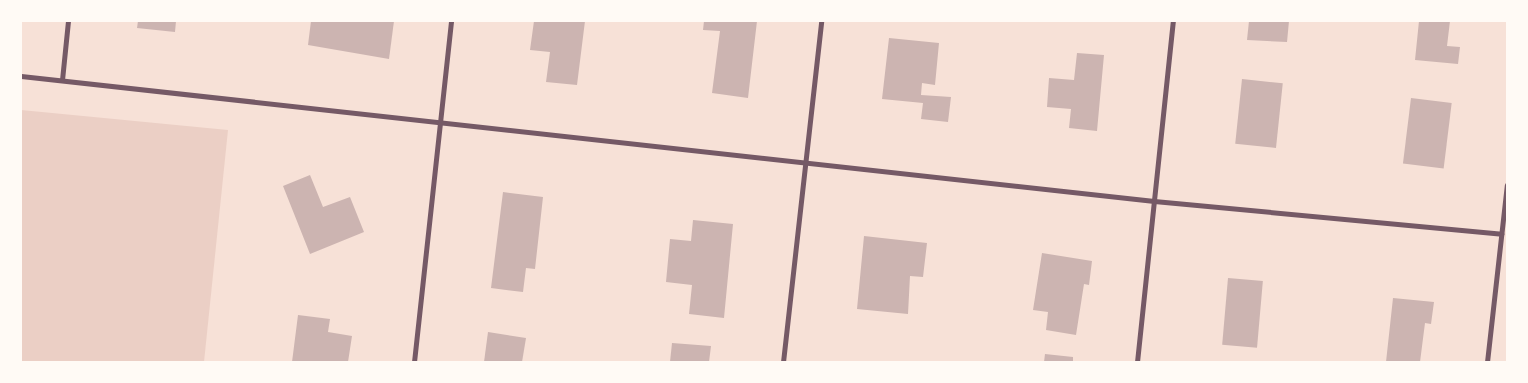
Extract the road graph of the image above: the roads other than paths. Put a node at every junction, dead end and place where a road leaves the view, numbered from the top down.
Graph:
1 (68, 21) edge
2 (451, 21) edge
3 (821, 21) edge
4 (1173, 21) edge
5 (21, 76) edge
6 (62, 80) junction
7 (441, 121) junction
8 (806, 162) junction
9 (1507, 185) edge
10 (1154, 201) junction
11 (1501, 234) junction
12 (414, 362) edge
13 (784, 362) edge
14 (1137, 362) edge
15 (1488, 362) edge

1 - 6 street
2 - 7 street
3 - 8 street
4 - 10 street
5 - 6 street
6 - 7 street
7 - 8 street
7 - 12 street
8 - 10 street
8 - 13 street
9 - 11 street
10 - 11 street
10 - 14 street
11 - 15 street

